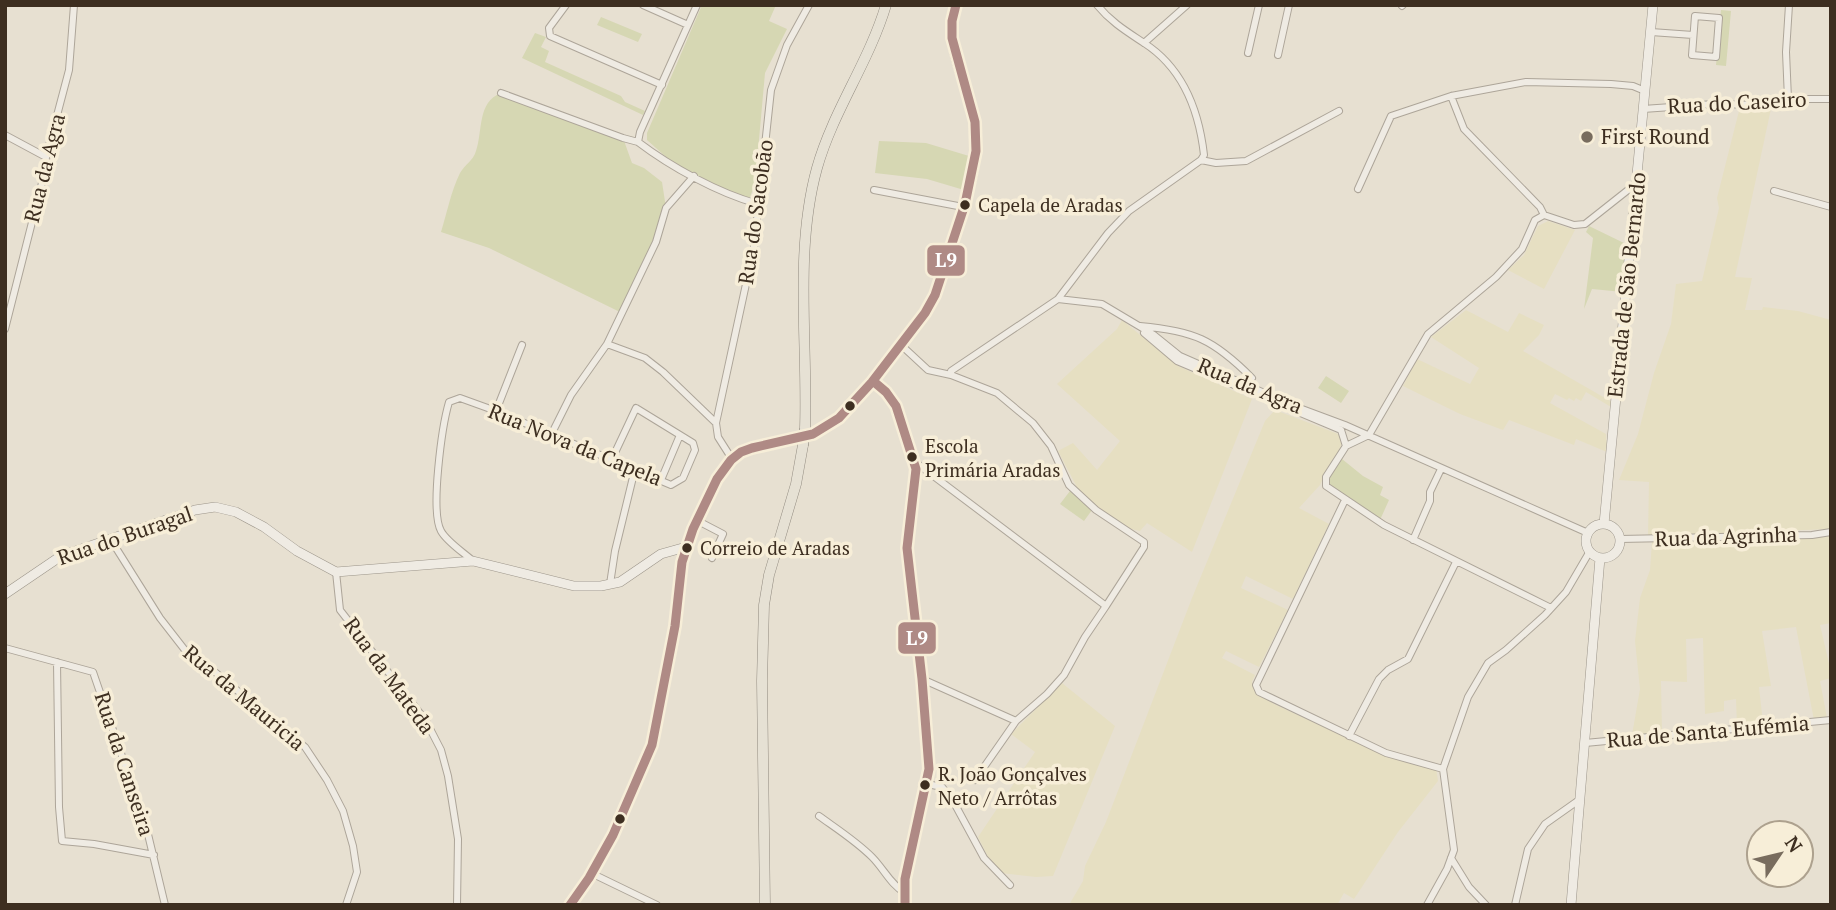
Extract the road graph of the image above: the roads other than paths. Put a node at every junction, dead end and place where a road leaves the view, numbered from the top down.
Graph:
1 (74, 5) edge
2 (566, 5) edge
3 (643, 5) edge
4 (697, 5) edge
5 (809, 5) edge
6 (886, 5) edge
7 (956, 5) edge
8 (1097, 5) edge
9 (1187, 5) edge
10 (1259, 5) edge
11 (1289, 5) edge
12 (1653, 5) edge
13 (1789, 5) edge
14 (688, 25) junction
15 (1651, 32) junction
16 (1693, 35) junction
17 (1144, 43) junction
18 (1248, 53) dead end
19 (1278, 55) dead end
20 (662, 85) junction
21 (1645, 91) junction
22 (501, 93) dead end
23 (1451, 96) junction
24 (1786, 99) junction
25 (1831, 99) edge
26 (1643, 109) junction
27 (1339, 111) dead end
28 (5, 135) edge
29 (638, 142) junction
30 (46, 157) junction
31 (1201, 160) junction
32 (694, 176) junction
33 (1637, 188) junction
34 (1358, 189) dead end
35 (874, 190) dead end
36 (1774, 191) dead end
37 (758, 204) junction
38 (1831, 206) edge
39 (963, 207) junction
40 (1544, 215) junction
41 (1058, 299) junction
42 (1138, 326) junction
43 (5, 329) edge
44 (607, 344) junction
45 (522, 345) dead end
46 (901, 345) junction
47 (951, 375) junction
48 (1252, 377) dead end
49 (873, 381) junction
50 (1293, 408) junction
51 (496, 411) junction
52 (716, 423) junction
53 (552, 433) junction
54 (680, 435) junction
55 (1369, 435) junction
56 (1346, 446) junction
57 (612, 459) junction
58 (732, 459) junction
59 (915, 462) junction
60 (635, 469) junction
61 (1441, 469) junction
62 (661, 480) junction
63 (1345, 500) junction
64 (698, 522) junction
65 (1604, 524) junction
66 (1831, 532) edge
67 (1588, 533) junction
68 (1620, 539) junction
69 (111, 540) junction
70 (1413, 540) junction
71 (686, 547) junction
72 (1590, 551) junction
73 (712, 558) dead end
74 (1600, 558) junction
75 (473, 561) junction
76 (1456, 562) junction
77 (336, 572) junction
78 (610, 584) junction
79 (5, 594) edge
80 (1106, 606) junction
81 (1551, 608) junction
82 (5, 648) edge
83 (57, 662) junction
84 (922, 679) junction
85 (1831, 720) edge
86 (1016, 721) junction
87 (1349, 736) junction
88 (1586, 743) junction
89 (1443, 769) junction
90 (975, 780) dead end
91 (927, 784) junction
92 (1579, 800) junction
93 (819, 816) dead end
94 (154, 855) junction
95 (1451, 858) junction
96 (593, 874) junction
97 (1010, 885) dead end
98 (905, 893) junction
99 (165, 905) edge
100 (346, 905) edge
101 (457, 905) edge
102 (570, 905) edge
103 (657, 905) edge
104 (765, 905) edge
105 (905, 905) edge
106 (1427, 905) edge
107 (1486, 905) edge
108 (1515, 905) edge
109 (1571, 905) edge

1 - 30 street, Rua da Agra
2 - 20 street
3 - 14 street
4 - 14 street
5 - 37 street, Rua do Sacobão
6 - 104 main road, bridge
7 - 39 main road
8 - 17 street
9 - 17 street
10 - 18 street
11 - 19 street
12 - 15 main road, Estrada de São Bernardo
13 - 24 street
14 - 20 street
15 - 16 street
15 - 21 main road, Estrada de São Bernardo
16 - 16 street
17 - 31 street
20 - 29 street
21 - 23 street
21 - 26 main road, Estrada de São Bernardo
22 - 29 street
23 - 34 street
23 - 40 street
24 - 25 street, Rua do Caseiro
24 - 26 street, Rua do Caseiro
26 - 33 main road, Estrada de São Bernardo
27 - 31 street
28 - 30 street
29 - 32 street
30 - 43 street, Rua da Agra
31 - 41 street
32 - 37 street
32 - 44 street
33 - 40 street
33 - 65 main road, Estrada de São Bernardo
35 - 39 street
36 - 38 street
37 - 52 street, Rua do Sacobão
39 - 46 main road
40 - 55 street
41 - 42 street, Rua da Agra
41 - 47 street
42 - 48 street, Rua da Agra
42 - 50 street, Rua da Agra
44 - 52 street
44 - 53 street
45 - 51 street
46 - 47 street
46 - 49 main road
47 - 80 street
49 - 58 main road
49 - 59 street
50 - 55 street, Rua da Agra
50 - 56 street, Rua da Agra
51 - 53 street, Rua Nova da Capela
51 - 75 street, Rua Nova da Capela
52 - 58 street
53 - 57 street, Rua Nova da Capela
54 - 57 street
54 - 62 street
54 - 62 street, Rua Nova da Capela
55 - 56 street
55 - 61 street, Rua da Agra
56 - 63 street
57 - 60 street, Rua Nova da Capela
58 - 64 main road
59 - 80 street
59 - 84 street
60 - 62 street, Rua Nova da Capela
60 - 78 street
61 - 67 street, Rua da Agra
61 - 70 street
63 - 70 street
63 - 87 street
64 - 71 main road
64 - 73 street
65 - 67 main road
65 - 68 main road
66 - 68 street, Rua da Agrinha
67 - 72 main road
68 - 74 main road
69 - 77 main road, Rua do Buragal
69 - 79 main road, Rua do Buragal
69 - 100 street, Rua da Mauricia
70 - 76 street
71 - 78 main road
71 - 96 main road
72 - 74 main road
72 - 81 street
74 - 88 main road
75 - 77 main road
75 - 78 main road
76 - 81 street
76 - 87 street
77 - 101 street, Rua da Mateda
80 - 86 street
81 - 89 street
82 - 83 street, Rua da Canseira
83 - 94 street, Rua da Canseira
83 - 94 street
84 - 86 street
84 - 91 street
85 - 88 street, Rua de Santa Eufémia
86 - 90 street
87 - 89 street
88 - 92 main road
89 - 95 street
91 - 97 street
91 - 98 street
92 - 108 street
92 - 109 main road
93 - 98 street
94 - 99 street, Rua da Canseira
95 - 106 street
95 - 107 street
96 - 102 main road
96 - 103 street
98 - 105 street

